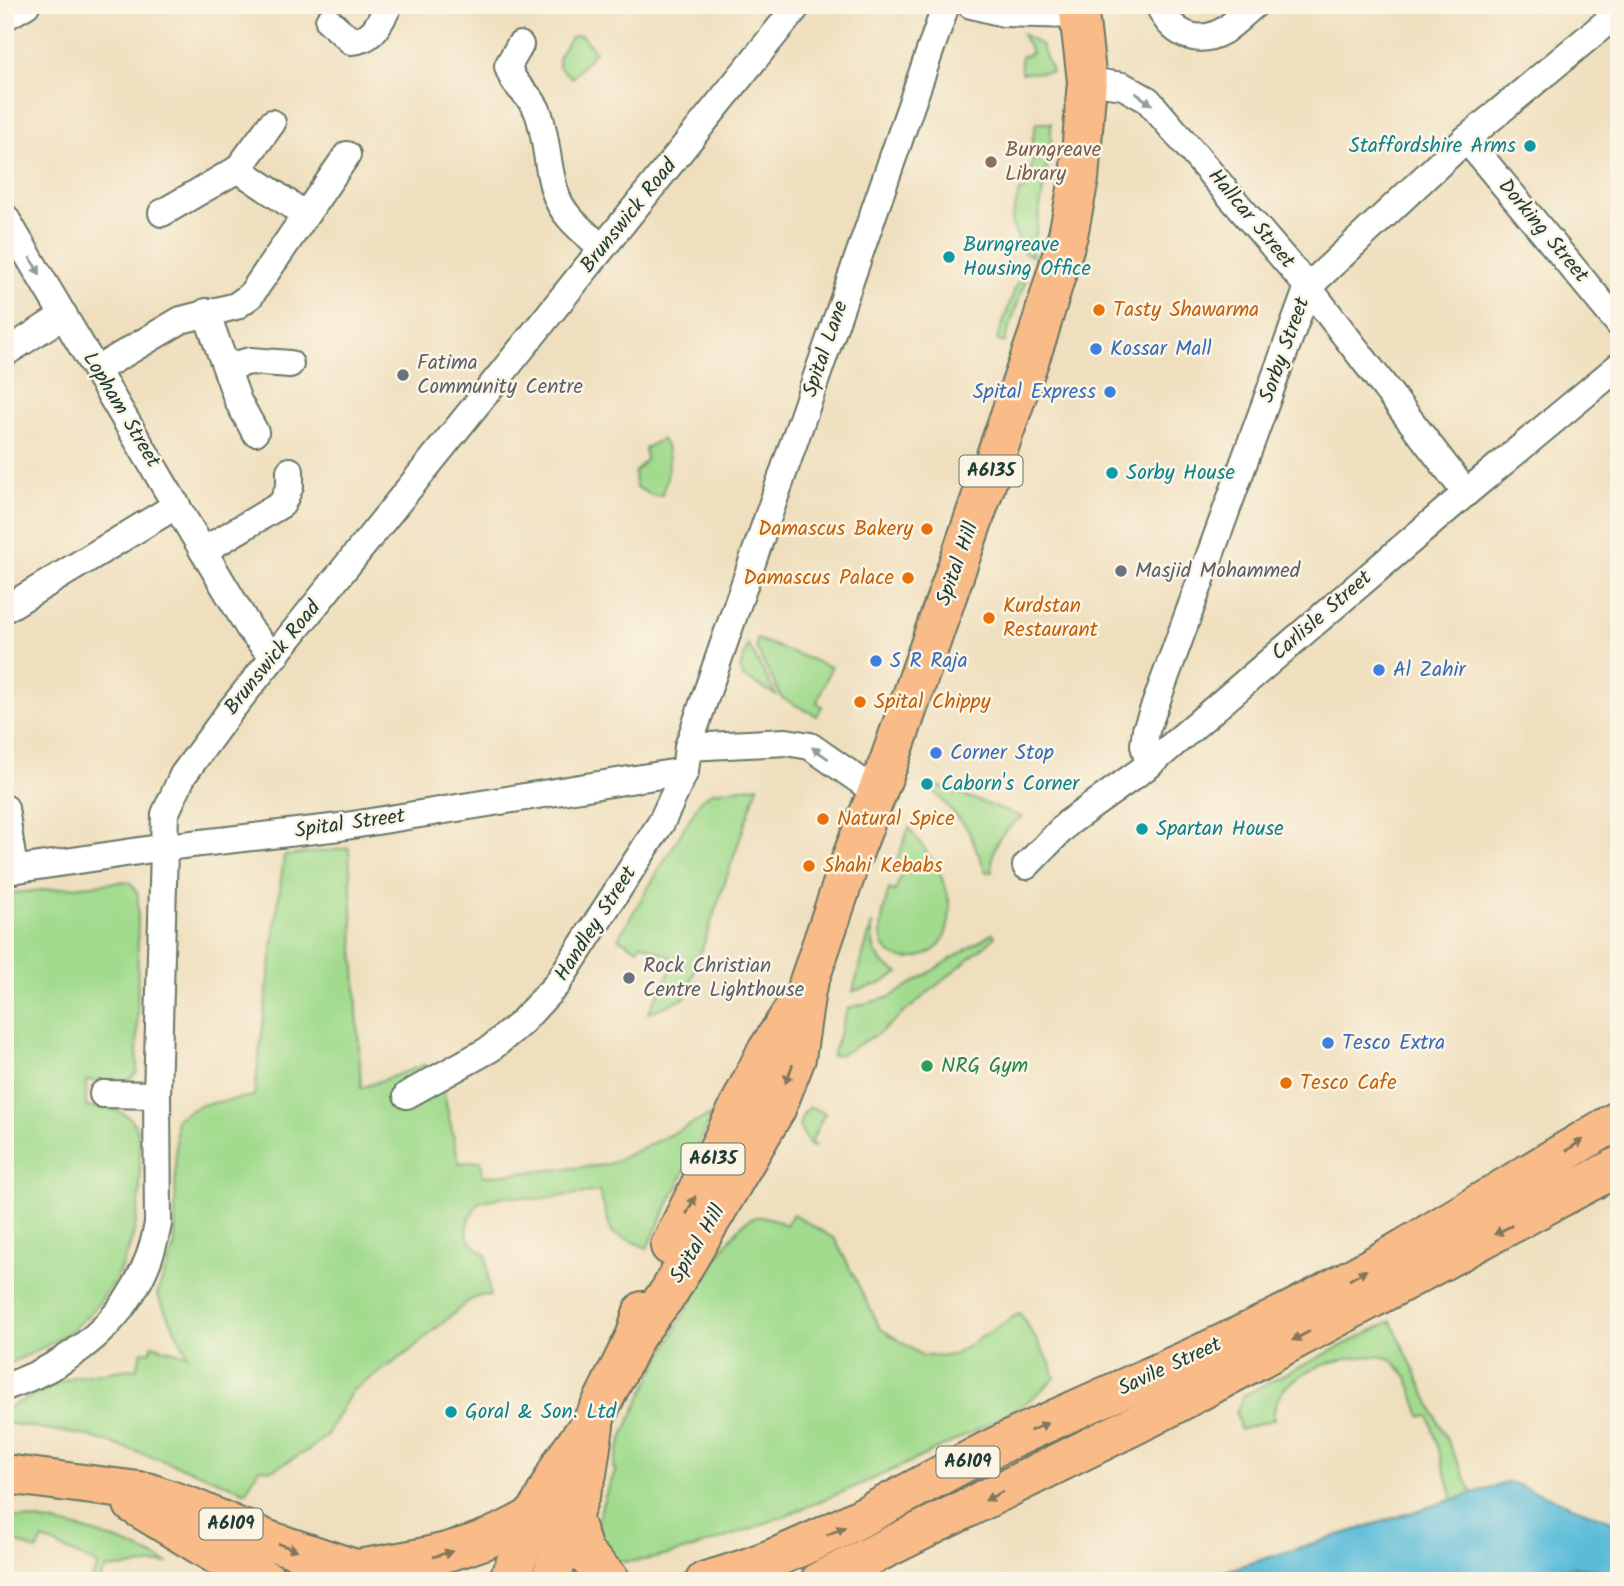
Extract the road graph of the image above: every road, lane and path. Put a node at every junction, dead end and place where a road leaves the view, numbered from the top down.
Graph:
1 (26, 5) edge
2 (389, 5) edge
3 (798, 5) edge
4 (946, 5) edge
5 (971, 5) edge
6 (1254, 5) edge
7 (1078, 10) edge
8 (1619, 12) edge
9 (1163, 15) edge
10 (5, 18) edge
11 (329, 21) dead end
12 (520, 45) dead end
13 (1087, 81) junction
14 (272, 123) dead end
15 (1466, 139) junction
16 (347, 155) dead end
17 (238, 169) junction
18 (162, 213) dead end
19 (304, 214) junction
20 (5, 217) edge
21 (602, 248) junction
22 (1308, 287) junction
23 (206, 312) junction
24 (64, 315) junction
25 (1619, 324) edge
26 (5, 353) edge
27 (290, 364) dead end
28 (1619, 366) edge
29 (228, 367) junction
30 (98, 369) junction
31 (255, 432) dead end
32 (290, 471) dead end
33 (1466, 493) junction
34 (177, 505) junction
35 (203, 551) junction
36 (5, 609) edge
37 (277, 654) junction
38 (707, 692) joint
39 (687, 759) junction
40 (1149, 765) junction
41 (876, 792) junction
42 (5, 808) edge
43 (166, 847) junction
44 (1026, 866) dead end
45 (9, 870) edge
46 (103, 1094) dead end
47 (157, 1095) junction
48 (407, 1095) dead end
49 (1619, 1119) edge
50 (1619, 1166) edge
51 (5, 1387) edge
52 (595, 1417) junction
53 (5, 1474) edge
54 (108, 1489) junction
55 (535, 1516) junction
56 (573, 1520) junction
57 (351, 1570) junction
58 (268, 1581) edge
59 (391, 1581) edge
60 (508, 1581) edge
61 (550, 1581) edge
62 (611, 1581) edge
63 (705, 1581) edge
64 (820, 1581) edge

1 - 10 street
2 - 11 street
3 - 21 street, Brunswick Road
4 - 38 street, Spital Lane
5 - 7 street
6 - 9 street
7 - 13 main road, Spital Hill / A6135
8 - 15 street, Sorby Street
12 - 21 street
13 -> 22 street, Hallcar Street
13 - 41 main road, Spital Hill / A6135
14 - 17 street
15 - 22 street, Sorby Street
15 - 25 street, Dorking Street
16 - 19 street
17 - 18 street
17 - 19 street
19 - 23 street
20 -> 24 street, Lopham Street
21 - 37 street, Brunswick Road
22 - 33 street, Hallcar Street
22 - 40 street, Sorby Street
23 - 29 street
23 - 30 street
24 - 26 street
24 - 30 street, Lopham Street
27 - 29 street
28 - 33 street, Carlisle Street
29 - 31 street
30 - 34 street, Lopham Street
32 - 35 street
33 - 40 street, Carlisle Street
34 - 35 street, Lopham Street
34 - 36 street
35 - 37 street, Lopham Street
37 - 43 street, Brunswick Road
38 - 39 street, Handley Street
41 -> 39 street, Spital Street
39 - 43 street, Spital Street
39 - 48 street, Handley Street
40 - 44 street, Carlisle Street
41 - 52 main road, Spital Hill / A6135
42 - 45 street, Spital Street
43 - 45 street, Spital Street
43 - 47 street, Brunswick Road
46 - 47 street
47 - 51 street, Brunswick Road
63 -> 49 main road, Savile Street / A6109
50 -> 64 main road, Savile Street
52 - 55 main road, Spital Hill / A6135
52 - 56 main road, Spital Hill / A6135
53 - 54 main road, A6109
54 -> 57 main road, A6109
54 - 58 main road, A6109
57 -> 55 main road, A6109
55 - 60 main road, Spital Hill
56 - 61 main road, Spital Hill / A6135
56 - 62 main road
57 - 59 main road, A6109

